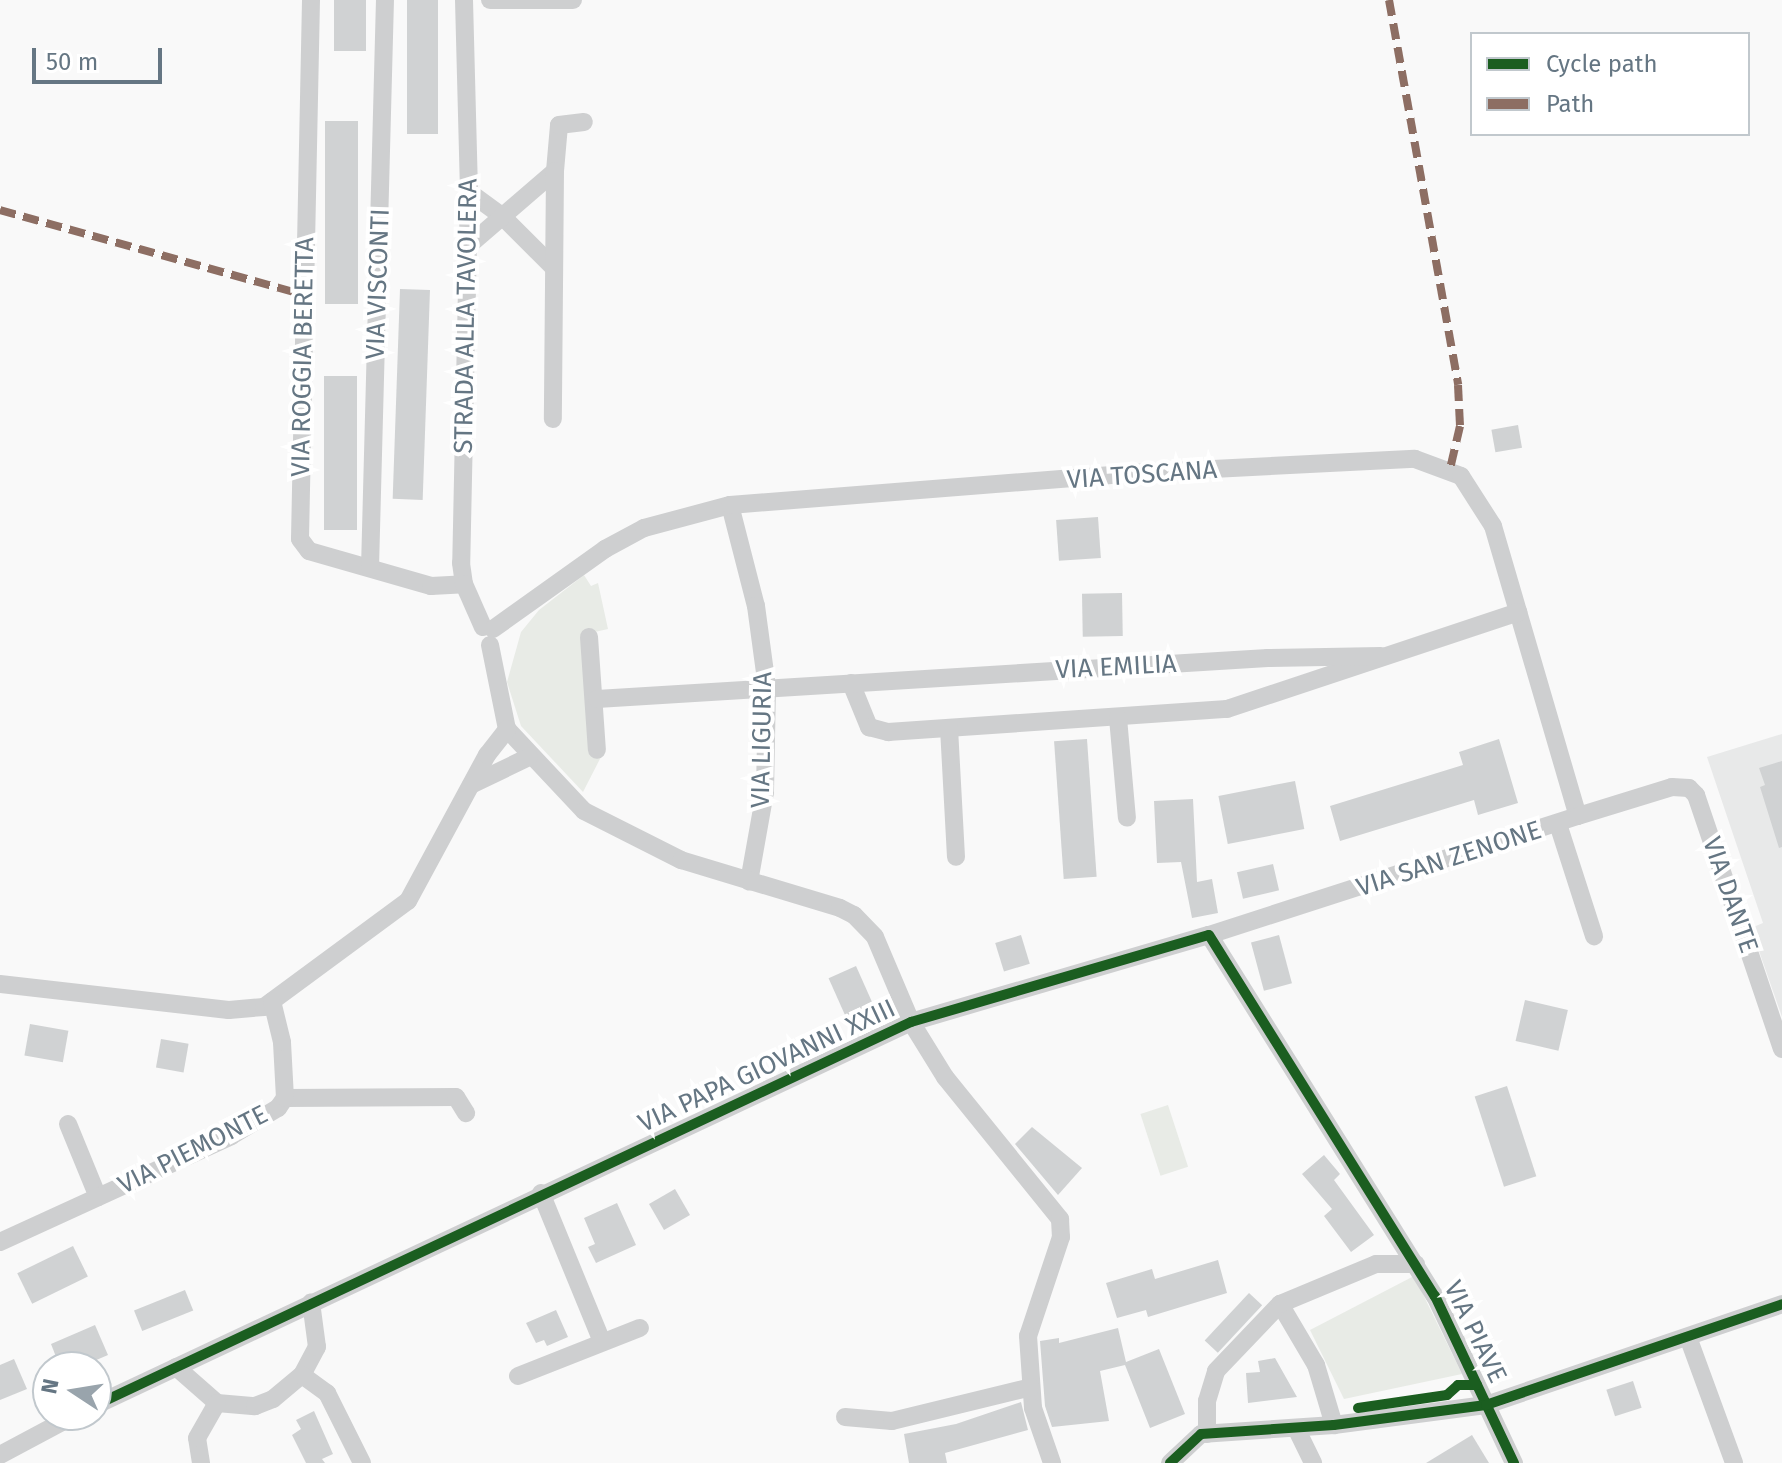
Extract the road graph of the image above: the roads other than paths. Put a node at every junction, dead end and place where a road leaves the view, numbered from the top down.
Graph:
1 (311, 0) edge
2 (385, 0) edge
3 (464, 0) edge
4 (490, 0) edge
5 (573, 0) edge
6 (584, 122) dead end
7 (555, 171) junction
8 (469, 192) junction
9 (503, 217) junction
10 (467, 247) junction
11 (553, 267) junction
12 (553, 419) dead end
13 (730, 505) junction
14 (370, 568) junction
15 (464, 584) junction
16 (1518, 612) junction
17 (489, 634) junction
18 (589, 637) dead end
19 (1381, 656) junction
20 (851, 683) junction
21 (767, 687) junction
22 (597, 699) junction
23 (1118, 718) junction
24 (949, 728) junction
25 (507, 729) junction
26 (597, 750) dead end
27 (529, 757) junction
28 (471, 785) junction
29 (1689, 788) joint
30 (1578, 816) junction
31 (1127, 818) dead end
32 (1558, 824) junction
33 (956, 857) dead end
34 (749, 882) junction
35 (1209, 935) junction
36 (1594, 936) dead end
37 (0, 984) edge
38 (272, 1001) junction
39 (911, 1022) junction
40 (1782, 1049) edge
41 (285, 1098) junction
42 (466, 1113) dead end
43 (68, 1124) dead end
44 (541, 1193) junction
45 (98, 1197) junction
46 (0, 1242) edge
47 (1416, 1264) junction
48 (311, 1302) junction
49 (1280, 1304) junction
50 (1782, 1304) edge
51 (640, 1328) dead end
52 (1688, 1337) junction
53 (602, 1342) junction
54 (176, 1367) junction
55 (302, 1375) junction
56 (518, 1376) dead end
57 (1031, 1387) junction
58 (112, 1397) edge
59 (217, 1403) junction
60 (1486, 1405) junction
61 (845, 1417) dead end
62 (1334, 1425) junction
63 (1296, 1428) junction
64 (45, 1431) edge
65 (1207, 1434) junction
66 (0, 1455) edge
67 (201, 1463) edge
68 (362, 1463) edge
69 (1052, 1463) edge
70 (1170, 1463) edge
71 (1313, 1463) edge
72 (1514, 1463) edge
73 (1734, 1463) edge

1 - 14 street, VIA ROGGIA BERETTA
2 - 14 street, VIA VISCONTI
3 - 8 street, STRADA ALLA TAVOLERA
4 - 5 street
6 - 7 street
7 - 9 street
7 - 11 street
8 - 9 street
8 - 10 street, STRADA ALLA TAVOLERA
9 - 10 street
9 - 11 street
10 - 15 street, STRADA ALLA TAVOLERA
11 - 12 street
13 - 16 street, VIA TOSCANA
13 - 17 street, VIA TOSCANA
13 - 21 street, VIA LIGURIA
14 - 15 street, VIA ROGGIA BERETTA
15 - 17 street, STRADA ALLA TAVOLERA
16 - 19 street, VIA EMILIA
16 - 30 street, VIA TOSCANA
17 - 25 street, STRADA ALLA TAVOLERA
18 - 22 street
19 - 20 street, VIA EMILIA
19 - 23 street, VIA EMILIA
20 - 21 street, VIA EMILIA
20 - 24 street, VIA EMILIA
21 - 22 street, VIA EMILIA
21 - 34 street, VIA LIGURIA
22 - 26 street
23 - 24 street, VIA EMILIA
23 - 31 street
24 - 33 street
25 - 27 street, STRADA ALLA TAVOLERA
25 - 28 street
27 - 28 street
27 - 34 street, STRADA ALLA TAVOLERA
28 - 38 street
29 - 30 street, VIA SAN ZENONE
29 - 40 street, VIA DANTE
30 - 32 street, VIA SAN ZENONE
32 - 35 street, VIA SAN ZENONE
32 - 36 street
34 - 39 street, STRADA ALLA TAVOLERA
35 - 39 street, VIA PAPA GIOVANNI XXIII
35 - 47 street
37 - 38 street
38 - 41 street, VIA PIEMONTE
39 - 44 street, VIA PAPA GIOVANNI XXIII
39 - 57 street, STRADA ALLA TAVOLERA
41 - 42 street, VIA PIEMONTE
41 - 45 street, VIA PIEMONTE
43 - 45 street, VIA PIEMONTE
44 - 48 street, VIA PAPA GIOVANNI XXIII
44 - 53 street
45 - 46 street, VIA PIEMONTE
47 - 49 street, VIA PIAVE
47 - 60 street, VIA PIAVE
48 - 54 street, VIA PAPA GIOVANNI XXIII
48 - 55 street
49 - 62 street
49 - 65 street, VIA PIAVE
50 - 52 street
51 - 53 street
52 - 60 street
52 - 73 street
53 - 56 street
54 - 58 street, VIA PAPA GIOVANNI XXIII
54 - 59 street
55 - 59 street
55 - 68 street
57 - 61 street
57 - 69 street
59 - 67 street
60 - 62 street
60 - 72 street, VIA PIAVE
62 - 63 street
63 - 65 street
63 - 71 street
64 - 66 street
65 - 70 street

